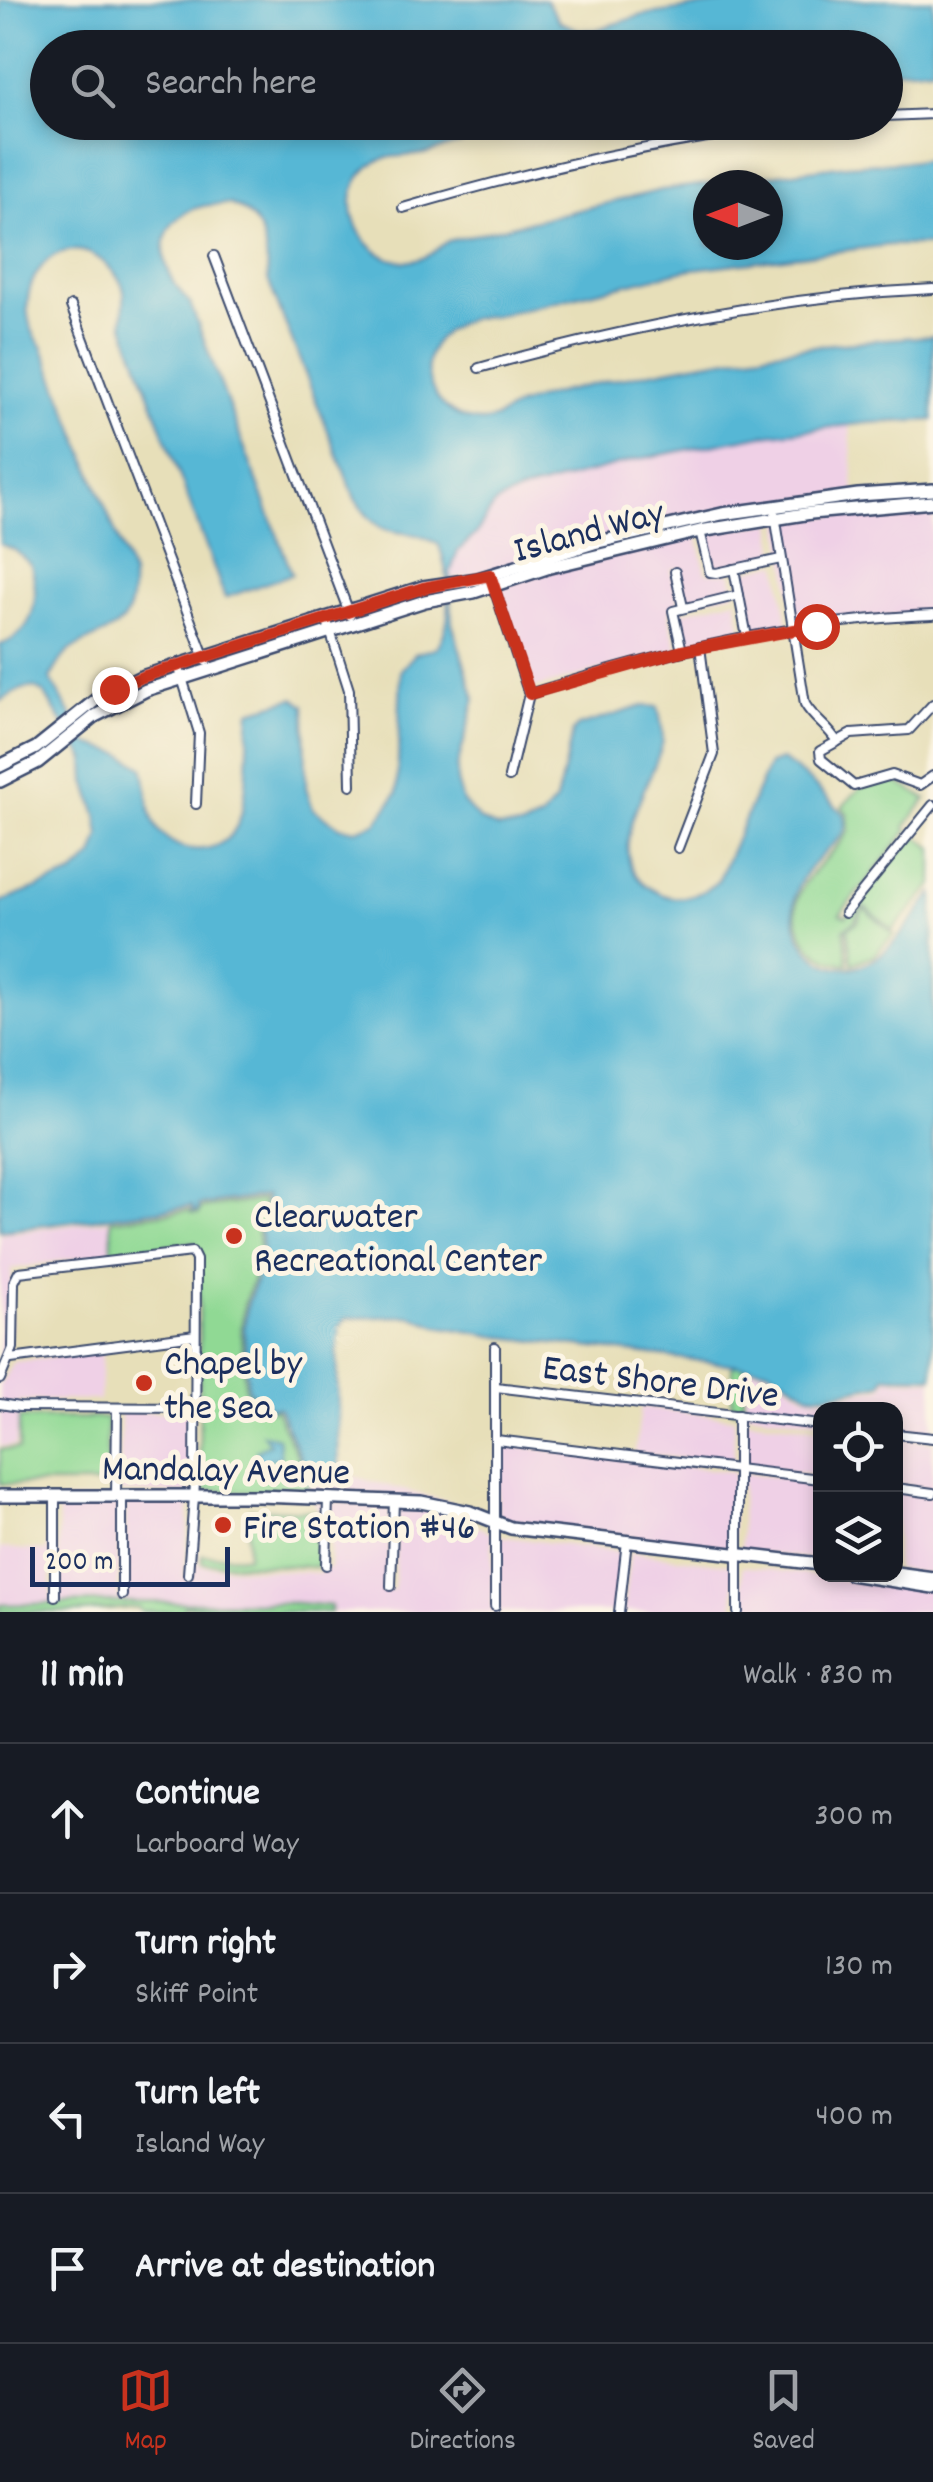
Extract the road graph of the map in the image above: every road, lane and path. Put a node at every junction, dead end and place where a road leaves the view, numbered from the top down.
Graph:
1 (933, 114) edge
2 (903, 115) edge
3 (694, 140) edge
4 (403, 208) dead end
5 (214, 256) dead end
6 (933, 290) edge
7 (71, 306) dead end
8 (479, 368) dead end
9 (933, 490) edge
10 (933, 502) edge
11 (774, 512) junction
12 (700, 531) junction
13 (647, 536) junction
14 (782, 559) junction
15 (734, 569) junction
16 (676, 572) dead end
17 (492, 581) junction
18 (739, 595) junction
19 (684, 607) junction
20 (933, 615) edge
21 (351, 618) junction
22 (328, 625) junction
23 (792, 630) junction
24 (748, 637) junction
25 (700, 647) junction
26 (682, 651) junction
27 (204, 657) junction
28 (209, 670) junction
29 (180, 672) junction
30 (530, 694) junction
31 (932, 708) edge
32 (837, 742) junction
33 (0, 766) edge
34 (933, 776) edge
35 (509, 777) dead end
36 (0, 781) edge
37 (351, 785) dead end
38 (196, 804) dead end
39 (933, 805) edge
40 (678, 848) dead end
41 (845, 913) dead end
42 (195, 1335) junction
43 (496, 1347) dead end
44 (11, 1359) junction
45 (0, 1379) edge
46 (496, 1387) junction
47 (0, 1404) edge
48 (117, 1408) junction
49 (195, 1408) junction
50 (738, 1415) junction
51 (813, 1424) edge
52 (903, 1435) edge
53 (933, 1438) edge
54 (496, 1440) junction
55 (738, 1469) junction
56 (813, 1478) edge
57 (903, 1489) edge
58 (933, 1493) edge
59 (0, 1496) edge
60 (55, 1496) junction
61 (119, 1496) junction
62 (194, 1496) junction
63 (328, 1498) junction
64 (394, 1501) junction
65 (494, 1527) junction
66 (627, 1545) junction
67 (738, 1558) junction
68 (326, 1565) dead end
69 (813, 1566) edge
70 (903, 1573) edge
71 (188, 1574) dead end
72 (933, 1578) edge
73 (897, 1582) edge
74 (391, 1586) dead end
75 (933, 1588) edge
76 (122, 1595) dead end
77 (55, 1596) dead end
78 (495, 1606) dead end
79 (619, 1612) edge
80 (738, 1612) edge

1 - 2 street
3 - 4 street
5 - 21 street
6 - 8 street
7 - 27 street
9 - 11 street, Island Way
10 - 11 street, Island Way
11 - 12 street, Island Way
11 - 13 street, Island Way
11 - 14 street
12 - 13 street, Island Way
12 - 15 street
13 - 17 street, Island Way
14 - 15 street
14 - 23 street
15 - 18 street
16 - 19 street
17 - 21 street, Island Way
17 - 21 street, Island Way
17 - 30 street
18 - 19 street
18 - 24 street
19 - 26 street
20 - 23 street
21 - 22 street, Island Way
22 - 27 street, Island Way
22 - 28 street, Island Way
22 - 37 street
23 - 24 street
23 - 32 street
24 - 25 street
25 - 26 street
25 - 40 street
26 - 30 street
27 - 28 street
27 - 29 street, Island Way
28 - 29 street, Island Way
29 - 33 street, Island Way
29 - 36 street, Island Way
29 - 38 street
30 - 35 street
31 - 32 street
32 - 34 street
39 - 41 street
42 - 44 street
42 - 44 street
42 - 49 street
43 - 46 street
44 - 45 street
46 - 50 street, East Shore Drive
46 - 54 street
47 - 48 street
48 - 49 street
48 - 61 street
49 - 62 street
50 - 51 street, East Shore Drive
50 - 55 street
52 - 53 street
54 - 55 street
54 - 65 street
55 - 56 street
55 - 67 street
57 - 58 street
59 - 60 street, Mandalay Avenue
60 - 61 street, Mandalay Avenue
60 - 77 street
61 - 62 street, Mandalay Avenue
61 - 76 street
62 - 63 street, Mandalay Avenue
62 - 71 street
63 - 64 street, Mandalay Avenue
63 - 68 street
64 - 65 street, Mandalay Avenue
64 - 74 street
65 - 66 street, Mandalay Avenue
65 - 78 street
66 - 67 street, Mandalay Avenue
66 - 79 street
67 - 69 street, Mandalay Avenue
67 - 80 street
70 - 72 street
73 - 75 street

